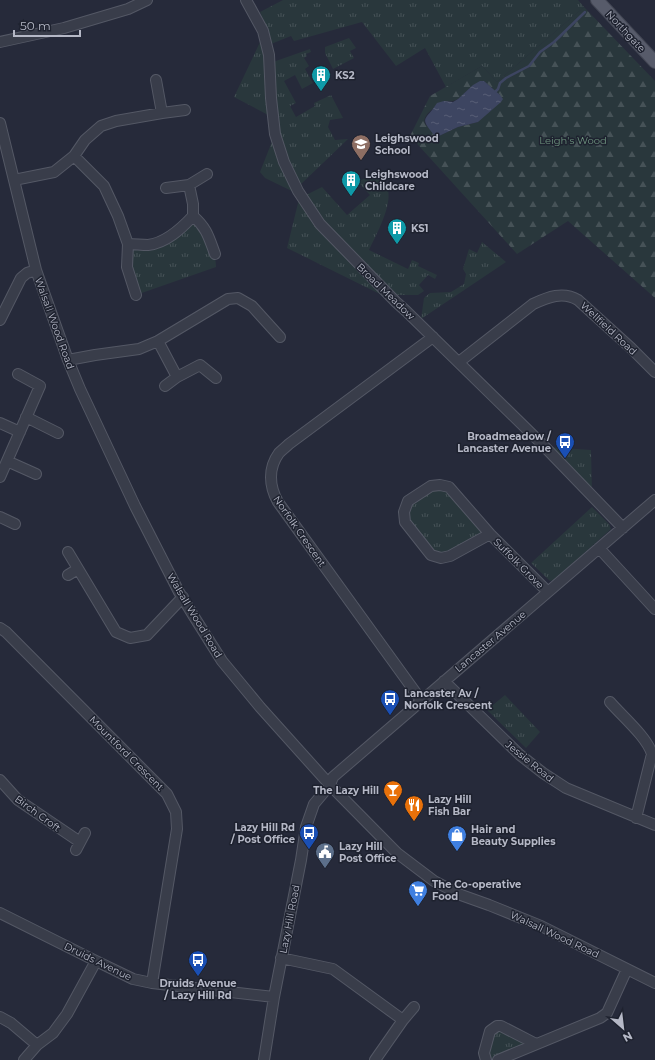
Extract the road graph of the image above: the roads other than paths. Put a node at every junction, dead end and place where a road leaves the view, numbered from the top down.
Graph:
1 (147, 0) edge
2 (246, 0) edge
3 (597, 0) edge
4 (0, 42) edge
5 (655, 62) edge
6 (156, 80) dead end
7 (185, 110) dead end
8 (162, 113) junction
9 (0, 123) edge
10 (74, 156) junction
11 (207, 174) dead end
12 (14, 180) junction
13 (189, 185) junction
14 (166, 188) dead end
15 (194, 216) junction
16 (128, 244) junction
17 (215, 254) dead end
18 (36, 270) junction
19 (136, 295) dead end
20 (0, 320) edge
21 (280, 337) dead end
22 (433, 337) junction
23 (158, 341) junction
24 (68, 360) junction
25 (459, 362) junction
26 (655, 372) edge
27 (18, 374) dead end
28 (177, 377) junction
29 (216, 378) dead end
30 (165, 386) dead end
31 (26, 417) junction
32 (0, 423) edge
33 (20, 432) junction
34 (58, 433) dead end
35 (7, 461) junction
36 (36, 474) dead end
37 (0, 477) edge
38 (655, 500) edge
39 (0, 517) edge
40 (15, 524) dead end
41 (623, 528) junction
42 (490, 534) junction
43 (599, 548) junction
44 (68, 552) dead end
45 (78, 569) junction
46 (68, 575) dead end
47 (548, 592) junction
48 (183, 597) junction
49 (655, 608) edge
50 (0, 628) edge
51 (444, 681) junction
52 (421, 700) junction
53 (609, 702) dead end
54 (0, 780) edge
55 (330, 785) junction
56 (636, 818) junction
57 (655, 825) edge
58 (85, 833) dead end
59 (0, 913) edge
60 (281, 958) junction
61 (96, 961) junction
62 (627, 969) junction
63 (152, 983) junction
64 (655, 983) edge
65 (274, 997) junction
66 (414, 1007) dead end
67 (0, 1017) edge
68 (403, 1020) junction
69 (536, 1044) junction
70 (37, 1045) junction
71 (24, 1060) edge
72 (264, 1060) edge
73 (375, 1060) edge
74 (486, 1060) edge
75 (498, 1060) edge

1 - 4 street
2 - 22 street, Broad Meadow
3 - 5 main road, Northgate
6 - 8 street
7 - 8 street
8 - 10 street
9 - 12 street, Walsall Wood Road
10 - 12 street
10 - 16 street
11 - 13 street
12 - 18 street, Walsall Wood Road
13 - 14 street
13 - 15 street
15 - 16 street
15 - 17 street
16 - 19 street
18 - 20 street
18 - 24 street, Walsall Wood Road
21 - 23 street
22 - 25 street, Broad Meadow
22 - 52 street, Norfolk Crescent
23 - 24 street
23 - 28 street
24 - 48 street, Walsall Wood Road
25 - 26 street, Wellfield Road
25 - 41 street, Broad Meadow
27 - 31 street
28 - 29 street
28 - 30 street
31 - 33 street
31 - 34 street
32 - 33 street
33 - 35 street
35 - 36 street
35 - 37 street
38 - 41 street, Lancaster Avenue
39 - 40 street
41 - 43 street, Lancaster Avenue
42 - 42 street, Suffolk Grove
42 - 47 street, Suffolk Grove
43 - 47 street, Lancaster Avenue
43 - 49 street
44 - 45 street
45 - 46 street
45 - 48 street
47 - 51 street, Lancaster Avenue
48 - 55 street, Walsall Wood Road
50 - 63 street, Mountford Crescent
51 - 52 street, Lancaster Avenue
51 - 56 street, Jessie Road
52 - 55 street, Lancaster Avenue
53 - 56 street
54 - 58 street, Birch Croft
55 - 60 street, Lazy Hill Road
55 - 62 street, Walsall Wood Road
56 - 57 street, Jessie Road
59 - 61 street, Druids Avenue
60 - 65 street, Lazy Hill Road
60 - 68 street
61 - 63 street, Druids Avenue
61 - 70 street
62 - 64 street, Walsall Wood Road
62 - 69 street
63 - 65 street, Druids Avenue
65 - 72 street, Lazy Hill Road
66 - 68 street
67 - 70 street
68 - 73 street
69 - 74 street
69 - 75 street
70 - 71 street

